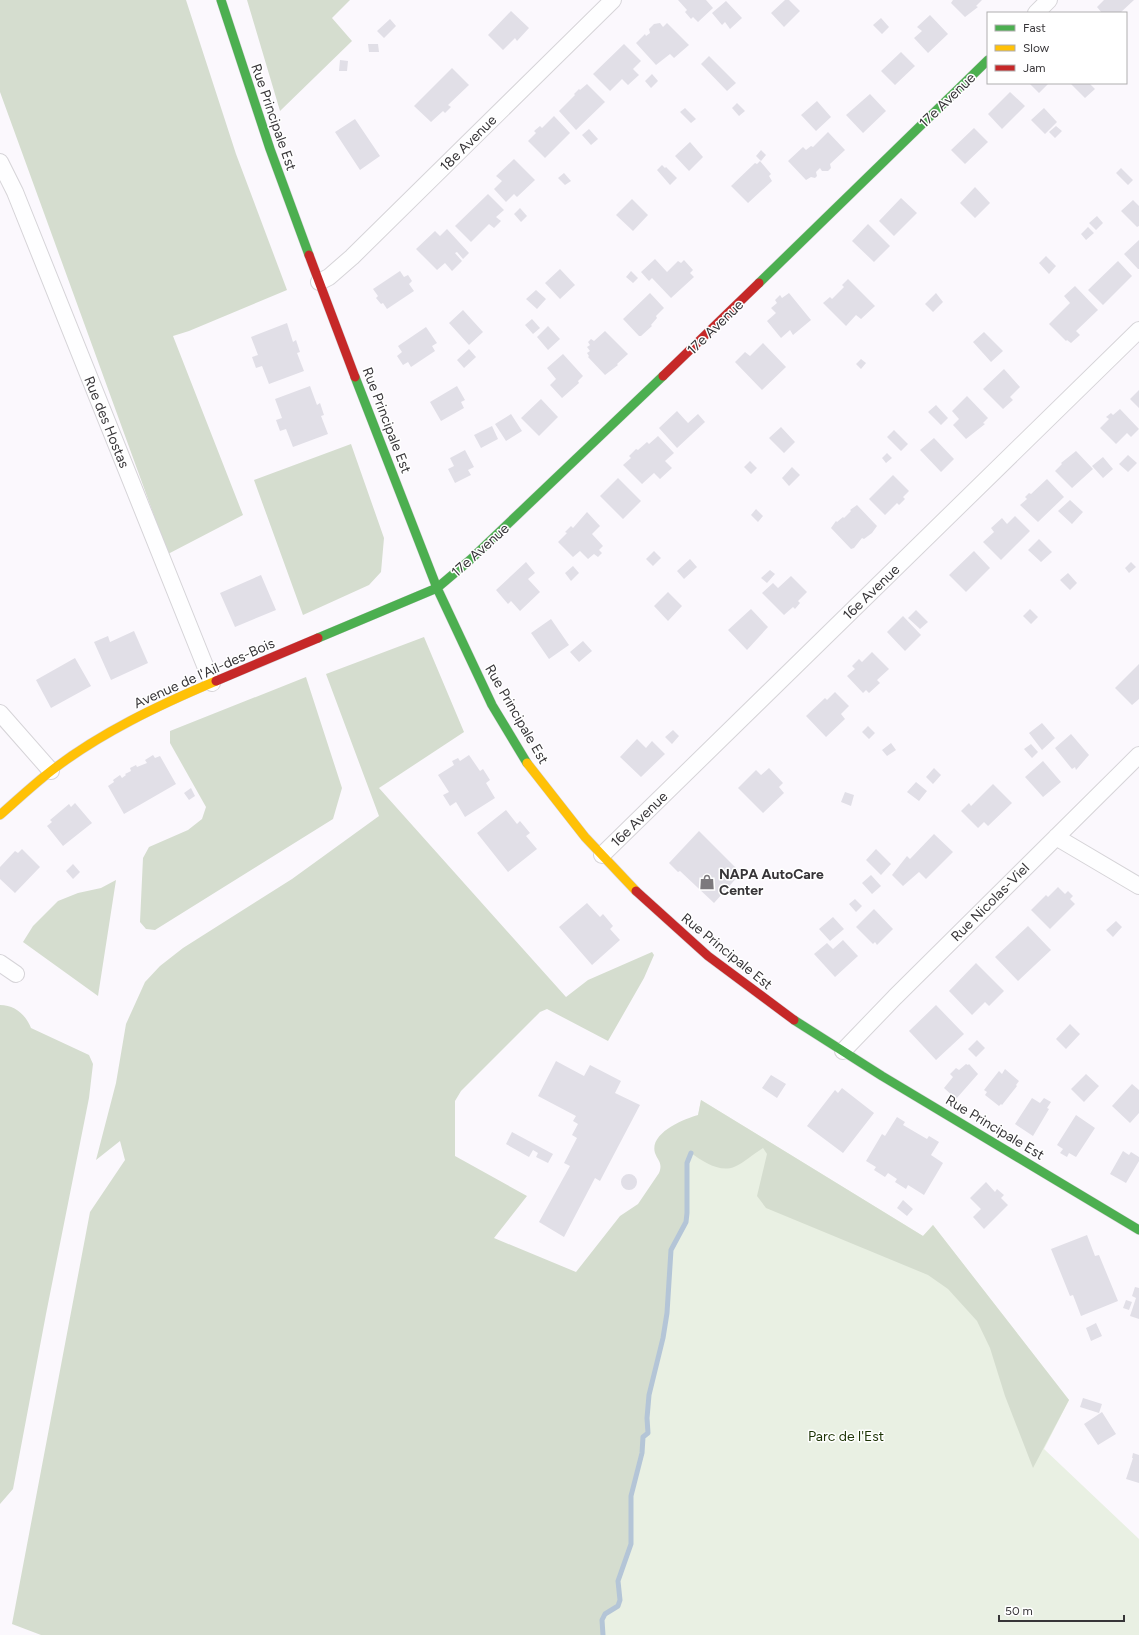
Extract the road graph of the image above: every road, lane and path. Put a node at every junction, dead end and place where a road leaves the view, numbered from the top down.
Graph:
1 (221, 0) edge
2 (613, 0) edge
3 (1049, 0) edge
4 (1037, 12) edge
5 (987, 61) edge
6 (0, 162) edge
7 (319, 282) junction
8 (1139, 330) edge
9 (437, 588) junction
10 (212, 683) junction
11 (0, 713) edge
12 (1139, 755) edge
13 (51, 771) junction
14 (0, 815) edge
15 (1056, 837) junction
16 (602, 855) junction
17 (1139, 886) edge
18 (0, 963) edge
19 (16, 974) dead end
20 (843, 1051) junction
21 (1139, 1230) edge

1 - 7 main road, Rue Principale Est
2 - 7 street, 18e Avenue
3 - 4 street
5 - 9 main road, 17e Avenue
6 - 10 street, Rue des Hostas
7 - 9 main road, Rue Principale Est
8 - 16 street, 16e Avenue
9 - 10 main road, Avenue de l'Ail-des-Bois
9 - 16 main road, Rue Principale Est
10 - 13 main road, Avenue de l'Ail-des-Bois
11 - 13 street
12 - 15 street, Rue Nicolas-Viel
13 - 14 main road, Avenue de l'Ail-des-Bois
15 - 17 street
15 - 20 street, Rue Nicolas-Viel
16 - 20 main road, Rue Principale Est
18 - 19 street
20 - 21 main road, Rue Principale Est

